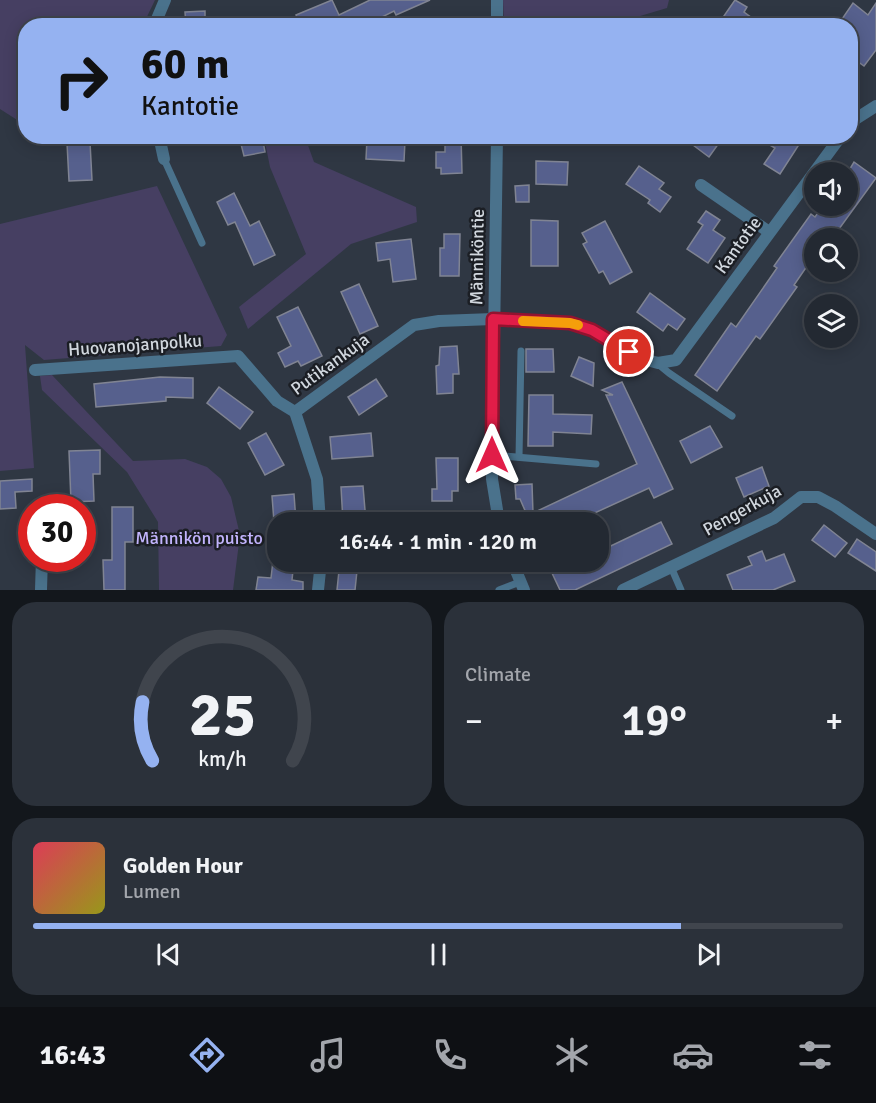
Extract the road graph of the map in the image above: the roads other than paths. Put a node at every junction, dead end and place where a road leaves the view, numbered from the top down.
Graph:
1 (165, 0) edge
2 (497, 0) edge
3 (157, 18) edge
4 (497, 18) edge
5 (876, 106) edge
6 (858, 117) edge
7 (161, 144) edge
8 (497, 144) edge
9 (835, 144) edge
10 (164, 159) joint
11 (701, 185) dead end
12 (769, 232) junction
13 (202, 243) dead end
14 (493, 319) junction
15 (521, 351) dead end
16 (658, 363) junction
17 (35, 370) dead end
18 (295, 412) junction
19 (732, 416) dead end
20 (492, 455) junction
21 (519, 457) junction
22 (596, 465) dead end
23 (319, 512) edge
24 (497, 512) edge
25 (876, 534) edge
26 (671, 567) junction
27 (41, 572) edge
28 (320, 572) edge
29 (516, 572) edge
30 (522, 586) edge
31 (40, 590) edge
32 (318, 590) edge
33 (499, 590) edge
34 (622, 590) edge
35 (681, 590) edge

1 - 3 street
2 - 4 street
5 - 6 street
7 - 10 street
8 - 14 street, Männiköntie
9 - 12 street, Kantotie
10 - 13 lane
11 - 12 street
12 - 16 street, Kantotie
14 - 16 street
14 - 18 street, Putikankuja
14 - 20 street, Männiköntie
15 - 21 lane
16 - 19 lane
17 - 18 street, Huovanojanpolku
18 - 23 street, Putikankuja
20 - 21 lane
20 - 24 street, Männiköntie
21 - 22 lane
25 - 26 street, Pengerkuja
26 - 34 street, Pengerkuja
26 - 35 lane
27 - 31 street
28 - 32 street
29 - 30 street
30 - 33 lane

